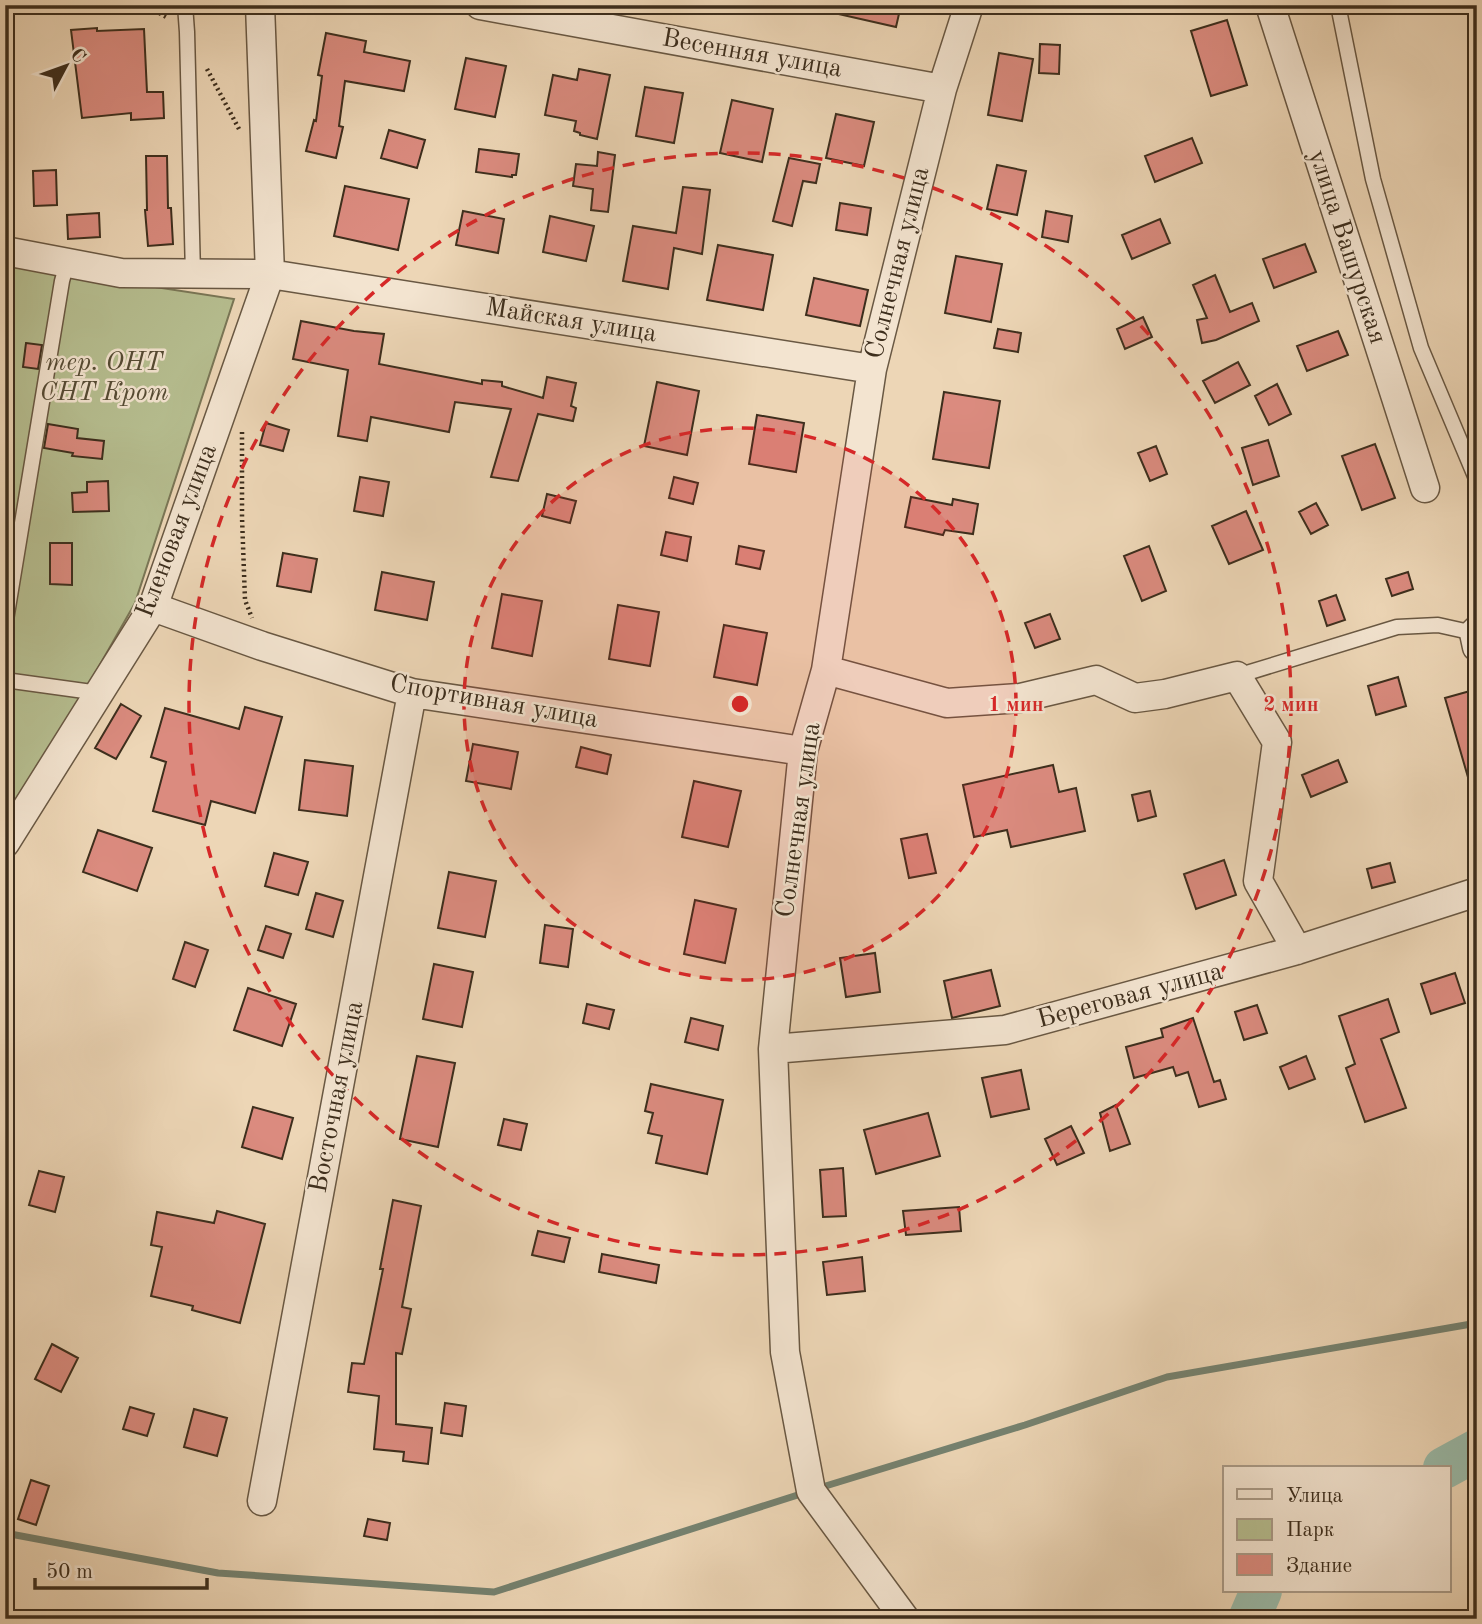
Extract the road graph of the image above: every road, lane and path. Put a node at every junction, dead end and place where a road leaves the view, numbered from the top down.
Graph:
1 (145, 5) edge
2 (185, 5) edge
3 (260, 5) edge
4 (480, 5) edge
5 (969, 5) edge
6 (1270, 5) edge
7 (1338, 5) edge
8 (187, 32) junction
9 (207, 69) dead end
10 (942, 89) junction
11 (240, 130) dead end
12 (5, 251) edge
13 (67, 263) junction
14 (270, 274) junction
15 (193, 275) junction
16 (872, 369) junction
17 (242, 427) dead end
18 (1477, 481) edge
19 (1425, 488) dead end
20 (153, 607) junction
21 (5, 626) edge
22 (1476, 636) edge
23 (262, 646) junction
24 (826, 670) junction
25 (1237, 676) junction
26 (5, 680) edge
27 (99, 693) junction
28 (412, 693) junction
29 (803, 751) junction
30 (5, 843) edge
31 (1477, 892) edge
32 (1297, 950) junction
33 (773, 1049) junction
34 (262, 1501) dead end
35 (905, 1619) edge

1 - 8 path
2 - 8 lane
3 - 14 street
4 - 10 street, Весенняя улица
5 - 10 street, Солнечная улица
6 - 19 street, улица Вашурская
7 - 18 lane
8 - 15 lane
9 - 11 path
10 - 16 street, Солнечная улица
12 - 13 street, Майская улица
13 - 15 street, Майская улица
13 - 21 lane
14 - 15 street, Майская улица
14 - 16 street, Майская улица
14 - 20 street, Кленовая улица
16 - 24 street, Солнечная улица
17 - 23 path
20 - 23 street, Спортивная улица
20 - 27 street, Кленовая улица
22 - 25 lane
23 - 28 street, Спортивная улица
24 - 25 street
24 - 29 street, Солнечная улица
25 - 32 street
26 - 27 lane
27 - 30 street, Кленовая улица
28 - 29 street, Спортивная улица
28 - 34 street, Восточная улица
29 - 33 street, Солнечная улица
31 - 32 street, Береговая улица
32 - 33 street, Береговая улица
33 - 35 street, Солнечная улица

